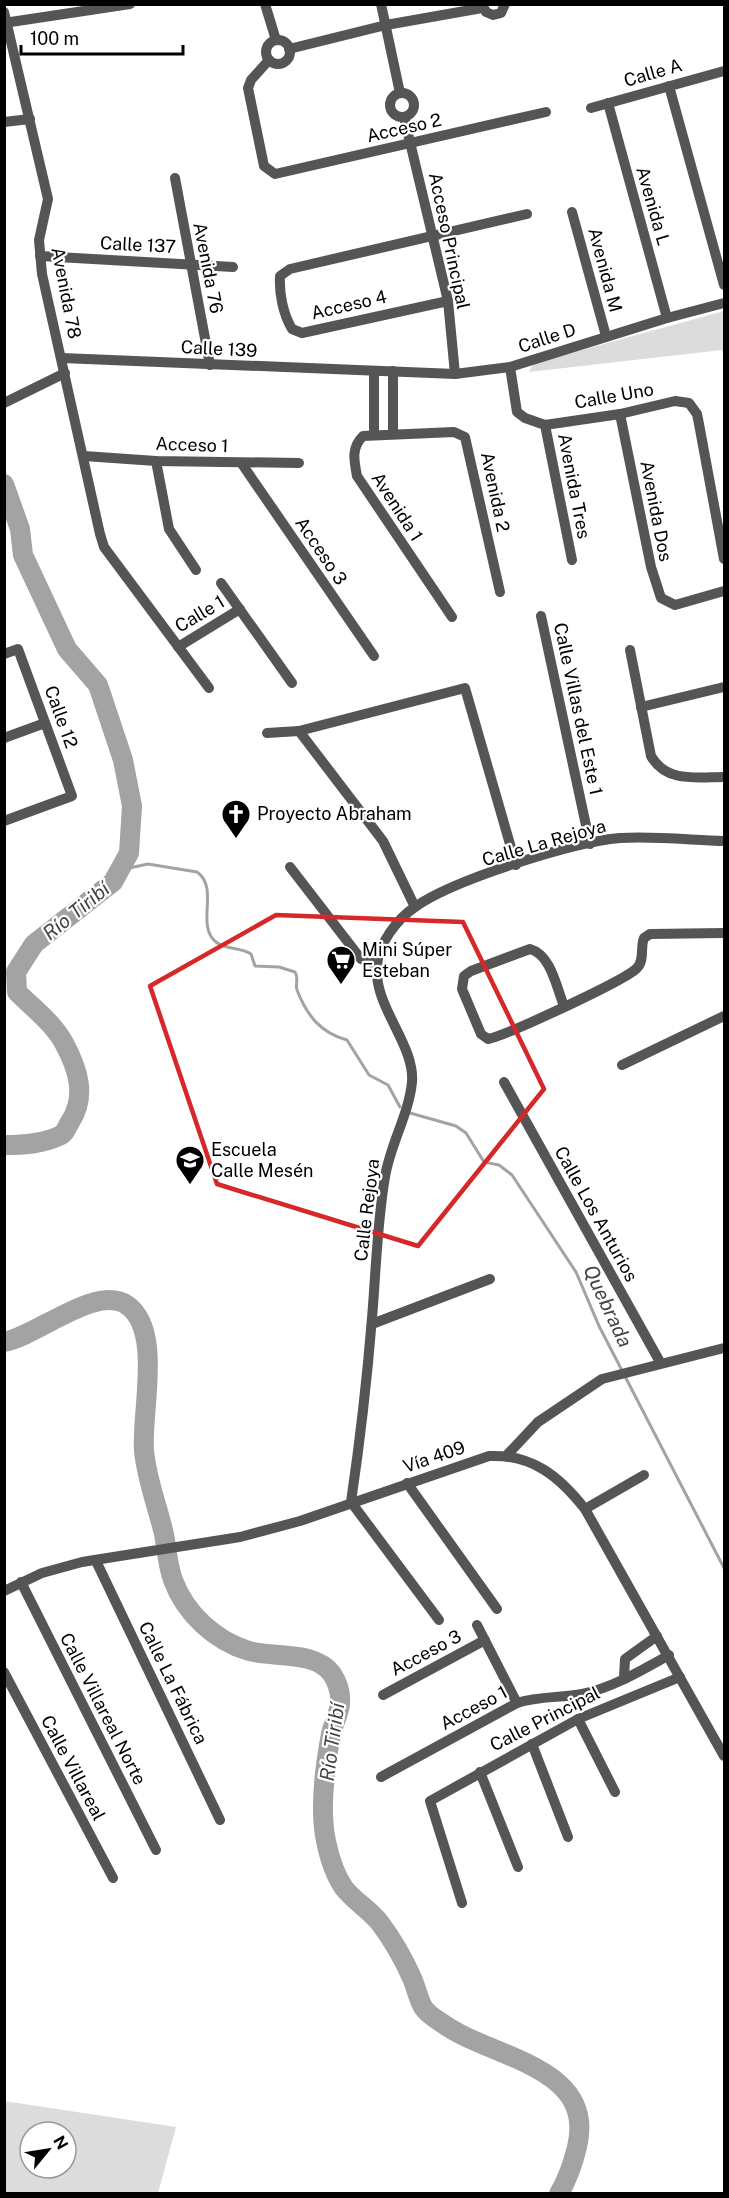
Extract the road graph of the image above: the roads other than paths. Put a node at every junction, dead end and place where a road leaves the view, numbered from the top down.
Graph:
1 (130, 4) edge
2 (266, 4) edge
3 (381, 4) edge
4 (505, 4) edge
5 (482, 6) edge
6 (6, 19) edge
7 (386, 25) junction
8 (276, 40) junction
9 (290, 49) junction
10 (269, 60) junction
11 (724, 70) edge
12 (669, 86) junction
13 (400, 93) junction
14 (608, 103) junction
15 (591, 108) dead end
16 (546, 112) dead end
17 (405, 117) junction
18 (30, 118) junction
19 (4, 122) edge
20 (411, 143) junction
21 (175, 178) dead end
22 (572, 212) dead end
23 (527, 214) dead end
24 (432, 236) junction
25 (40, 256) junction
26 (190, 265) junction
27 (233, 267) dead end
28 (724, 285) edge
29 (448, 301) junction
30 (724, 303) edge
31 (667, 318) junction
32 (606, 336) junction
33 (62, 358) junction
34 (210, 365) junction
35 (510, 367) junction
36 (374, 371) junction
37 (393, 371) junction
38 (65, 373) junction
39 (455, 374) junction
40 (9, 401) edge
41 (620, 414) junction
42 (545, 425) junction
43 (393, 433) junction
44 (374, 434) junction
45 (84, 456) junction
46 (156, 461) junction
47 (242, 464) junction
48 (299, 464) dead end
49 (724, 559) edge
50 (572, 560) dead end
51 (196, 570) dead end
52 (221, 583) dead end
53 (724, 591) edge
54 (500, 592) dead end
55 (240, 609) junction
56 (541, 616) dead end
57 (452, 617) dead end
58 (178, 647) junction
59 (630, 650) dead end
60 (4, 654) edge
61 (374, 656) dead end
62 (292, 683) dead end
63 (724, 687) edge
64 (209, 688) dead end
65 (641, 707) junction
66 (45, 723) junction
67 (299, 731) junction
68 (267, 733) dead end
69 (4, 738) edge
70 (724, 777) edge
71 (4, 821) edge
72 (724, 841) edge
73 (590, 844) junction
74 (516, 865) junction
75 (290, 867) dead end
76 (415, 907) junction
77 (724, 933) edge
78 (377, 965) junction
79 (564, 1006) junction
80 (724, 1016) edge
81 (622, 1065) dead end
82 (504, 1082) dead end
83 (490, 1279) dead end
84 (372, 1324) junction
85 (724, 1348) edge
86 (660, 1362) junction
87 (507, 1455) junction
88 (644, 1475) dead end
89 (407, 1484) junction
90 (351, 1502) junction
91 (585, 1509) junction
92 (96, 1560) junction
93 (21, 1582) junction
94 (4, 1591) edge
95 (497, 1609) dead end
96 (440, 1620) dead end
97 (477, 1625) dead end
98 (657, 1636) junction
99 (485, 1640) junction
100 (669, 1655) junction
101 (4, 1672) edge
102 (680, 1677) junction
103 (624, 1678) junction
104 (383, 1695) dead end
105 (517, 1703) junction
106 (578, 1719) junction
107 (532, 1744) junction
108 (724, 1756) edge
109 (480, 1772) junction
110 (381, 1777) dead end
111 (615, 1792) dead end
112 (220, 1820) dead end
113 (568, 1837) dead end
114 (156, 1850) dead end
115 (518, 1868) dead end
116 (113, 1878) dead end
117 (462, 1903) dead end

1 - 6 street
2 - 8 street
3 - 7 street
4 - 5 street
5 - 7 street
6 - 18 street, Avenida 78
7 - 9 street
7 - 13 street
8 - 9 street
8 - 10 street
9 - 10 street
10 - 20 street, Acceso 2
11 - 12 street, Calle A
12 - 14 street, Calle A
12 - 28 street
13 - 17 street
13 - 17 street
14 - 15 street, Calle A
14 - 31 street, Avenida L
16 - 20 street, Acceso 2
17 - 20 street, Acceso Principal
18 - 19 street
18 - 25 street, Avenida 78
20 - 24 street, Acceso Principal
21 - 26 street, Avenida 76
22 - 32 street, Avenida M
23 - 24 street
24 - 29 street, Acceso Principal
24 - 29 street, Acceso 4
25 - 26 street, Calle 137
25 - 33 street, Avenida 78
26 - 27 street, Calle 137
26 - 34 street, Avenida 76
29 - 39 street, Acceso Principal
30 - 31 street, Calle D
31 - 32 street, Calle D
32 - 35 street, Calle D
33 - 34 street, Calle 139
33 - 38 street, Avenida 78
34 - 36 street, Calle 139
35 - 39 street, Calle D
35 - 42 street, Avenida Tres
36 - 37 street, Calle D
36 - 44 street
37 - 39 street, Calle D
37 - 43 street
38 - 40 street
38 - 45 street, Avenida 78
41 - 42 street, Calle Uno
41 - 49 street, Calle Uno
41 - 53 street, Avenida Dos
42 - 50 street, Avenida Tres
43 - 44 street
43 - 54 street, Avenida 2
44 - 57 street, Avenida 1
45 - 46 street, Acceso 1
45 - 58 street, Avenida 78
46 - 47 street, Acceso 1
46 - 51 street
47 - 48 street, Acceso 1
47 - 61 street, Acceso 3
52 - 55 street
55 - 58 street, Calle 1
55 - 62 street
56 - 73 street, Calle Villas del Este 1
58 - 64 street
59 - 65 street
60 - 66 street, Calle 12
63 - 65 street
65 - 70 street
66 - 69 street
66 - 71 street, Calle 12
67 - 68 street
67 - 74 street
67 - 76 street
72 - 73 street, Calle La Rejoya
73 - 74 street, Calle La Rejoya
74 - 76 street, Calle La Rejoya
75 - 78 street
76 - 78 street, Calle Rejoya
77 - 79 street
78 - 84 street, Calle Rejoya
79 - 79 street
80 - 81 street
82 - 86 street, Calle Los Anturios
83 - 84 street
84 - 90 street, Calle Rejoya
85 - 86 street
86 - 87 street
87 - 89 street, Vía 409
87 - 91 street, Vía 409
88 - 91 street
89 - 90 street, Vía 409
89 - 95 street
90 - 92 street, Vía 409
90 - 96 street
91 - 98 street, Vía 409
92 - 93 street, Vía 409
92 - 112 street, Calle La Fábrica
93 - 94 street, Vía 409
93 - 114 street, Calle Villareal Norte
97 - 99 street
98 - 100 street, Vía 409
98 - 103 street
99 - 104 street, Acceso 3
99 - 105 street
100 - 102 street, Vía 409
100 - 103 street, Acceso 1
101 - 116 street, Calle Villareal
102 - 106 street, Calle Principal
102 - 108 street, Vía 409
103 - 105 street, Acceso 1
105 - 110 street, Acceso 1
106 - 107 street, Calle Principal
106 - 111 street
107 - 109 street, Calle Principal
107 - 113 street
109 - 115 street
109 - 117 street, Calle Principal

